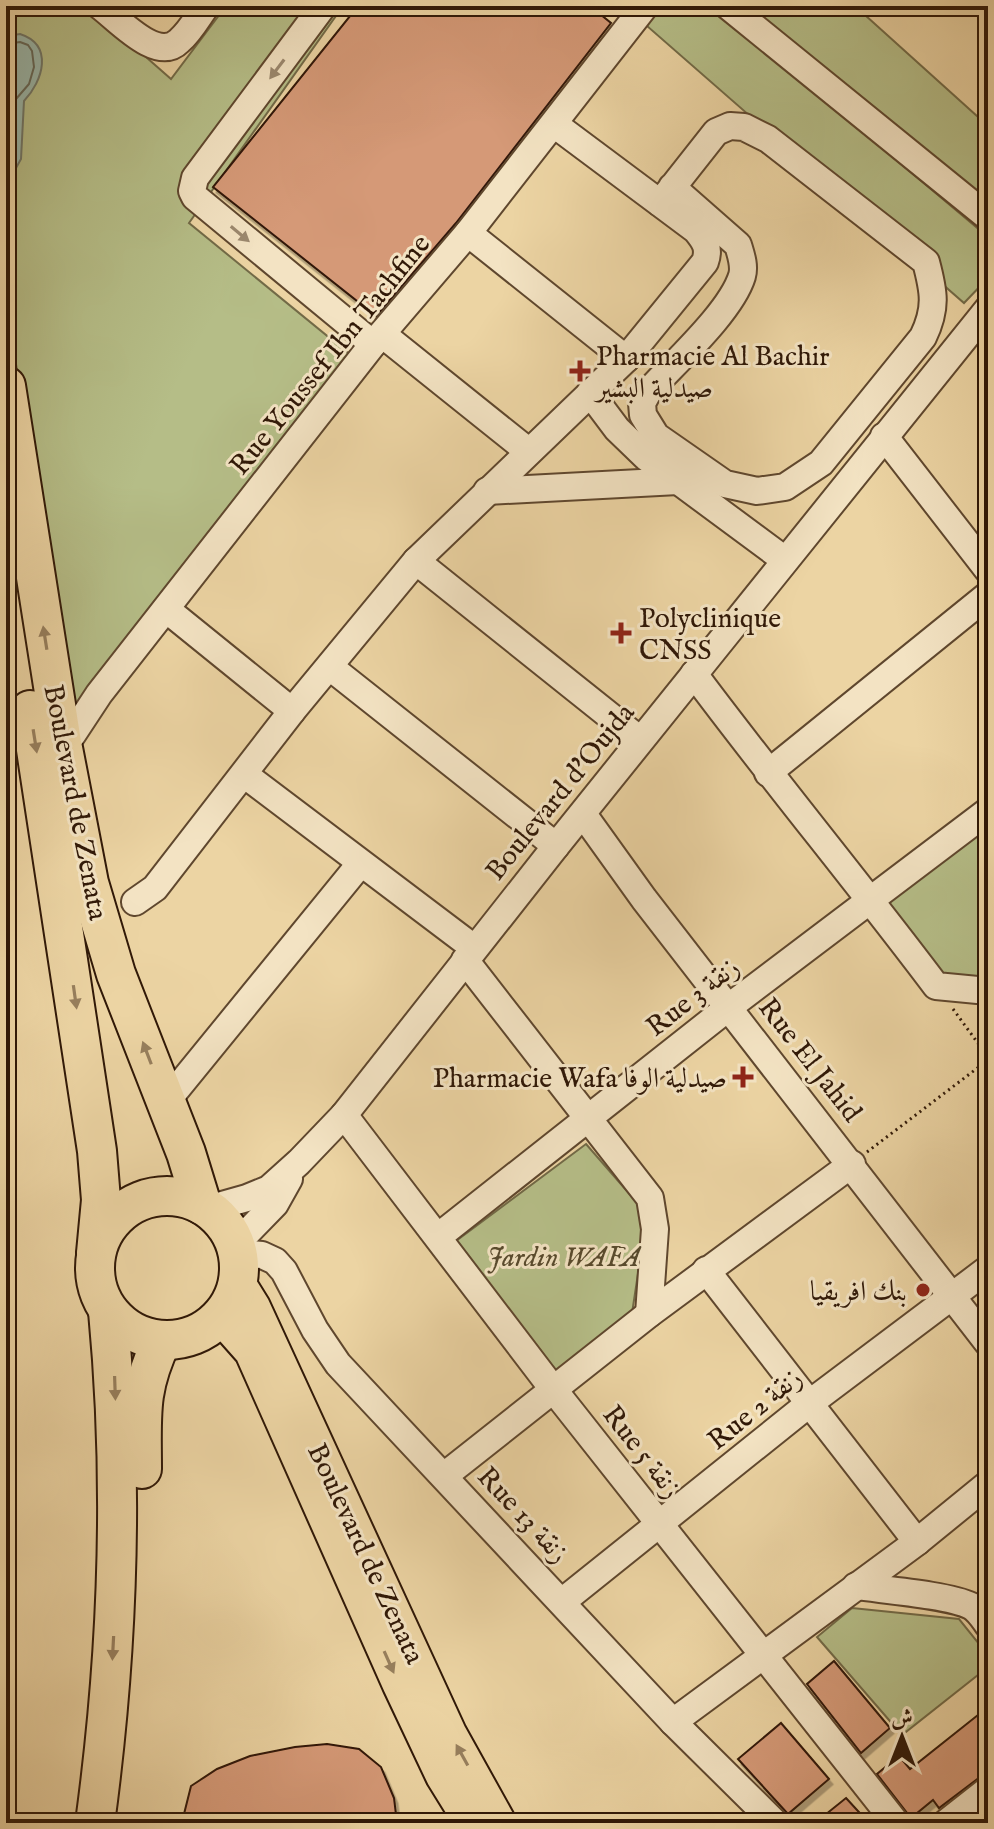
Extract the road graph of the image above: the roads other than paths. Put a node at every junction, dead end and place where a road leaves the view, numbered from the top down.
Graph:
1 (100, 6) edge
2 (206, 6) edge
3 (323, 6) edge
4 (645, 6) edge
5 (728, 6) edge
6 (554, 124) junction
7 (666, 195) junction
8 (988, 217) edge
9 (468, 233) junction
10 (988, 309) edge
11 (378, 339) junction
12 (626, 359) junction
13 (6, 386) edge
14 (590, 393) junction
15 (884, 436) junction
16 (528, 451) junction
17 (678, 481) junction
18 (487, 491) junction
19 (6, 553) edge
20 (785, 560) junction
21 (416, 561) junction
22 (988, 570) edge
23 (988, 595) edge
24 (166, 609) junction
25 (330, 667) junction
26 (694, 674) junction
27 (292, 711) junction
28 (640, 740) junction
29 (62, 743) junction
30 (768, 773) junction
31 (245, 775) junction
32 (988, 811) edge
33 (583, 814) junction
34 (556, 846) junction
35 (360, 864) junction
36 (871, 899) junction
37 (135, 902) dead end
38 (470, 954) junction
39 (988, 991) edge
40 (729, 1007) junction
41 (166, 1102) junction
42 (344, 1115) junction
43 (588, 1117) junction
44 (299, 1162) junction
45 (852, 1164) junction
46 (205, 1207) junction
47 (439, 1236) junction
48 (96, 1253) junction
49 (237, 1260) junction
50 (988, 1269) edge
51 (706, 1270) junction
52 (950, 1297) junction
53 (108, 1311) junction
54 (649, 1314) junction
55 (220, 1317) junction
56 (162, 1340) junction
57 (988, 1343) edge
58 (553, 1389) junction
59 (810, 1403) junction
60 (444, 1476) junction
61 (988, 1484) edge
62 (660, 1524) junction
63 (917, 1542) junction
64 (856, 1586) junction
65 (563, 1601) junction
66 (988, 1625) edge
67 (764, 1655) junction
68 (673, 1722) junction
69 (988, 1790) edge
70 (95, 1823) edge
71 (122, 1823) edge
72 (471, 1823) edge
73 (500, 1823) edge
74 (775, 1823) edge
75 (896, 1823) edge
76 (946, 1823) edge

1 - 2 street
3 -> 11 street
4 - 6 street, Rue Youssef Ibn Tachfine
5 - 8 street
6 - 7 street
6 - 9 street, Rue Youssef Ibn Tachfine
7 - 7 street
7 - 12 street
9 - 11 street, Rue Youssef Ibn Tachfine
9 - 12 street
10 - 15 street, Boulevard d'Oujda
11 - 16 street
11 - 24 street, Rue Youssef Ibn Tachfine
12 - 14 street
29 -> 13 highway, Boulevard de Zenata
14 - 16 street
14 - 17 street
15 - 20 street, Boulevard d'Oujda
15 - 22 street
16 - 18 street
17 - 18 street
17 - 20 street
18 - 21 street
19 -> 48 highway, Boulevard de Zenata
20 - 26 street, Boulevard d'Oujda
21 - 25 street
21 - 28 street
23 - 30 street
24 - 27 street
24 - 29 street, Rue Youssef Ibn Tachfine
25 - 27 street
25 - 34 street
26 - 28 street, Boulevard d'Oujda
26 - 30 street
27 - 31 street
28 - 33 street, Boulevard d'Oujda
41 -> 29 highway, Boulevard de Zenata
30 - 36 street
31 - 35 street
31 - 37 street
32 - 36 street, Rue 3 زنقة
33 - 34 street, Boulevard d'Oujda
33 - 40 street, Rue El Jahid
34 - 38 street, Boulevard d'Oujda
35 - 38 street
35 - 41 street
36 - 39 street
36 - 40 street, Rue 3 زنقة
38 - 42 street, Boulevard d'Oujda
38 - 43 street
40 - 43 street, Rue 3 زنقة
40 - 45 street, Rue El Jahid
41 - 46 highway, Boulevard de Zenata
42 - 44 street, Boulevard d'Oujda
42 - 47 street, Rue 5 زنقة
43 - 47 street, Rue 3 زنقة
43 - 54 street
44 - 46 street, Boulevard d'Oujda
44 - 49 street, Boulevard d'Oujda
45 - 51 street
45 - 52 street, Rue El Jahid
46 - 48 highway
46 - 49 highway
47 - 58 street, Rue 5 زنقة
48 - 53 highway
49 - 55 highway
49 - 60 street, Rue 13 زنقة
73 -> 49 main road, Boulevard de Zenata
50 - 52 street, Rue 2 زنقة
51 - 54 street
51 - 59 street
52 - 57 street, Rue El Jahid
52 - 59 street, Rue 2 زنقة
53 - 56 highway
53 -> 70 highway
54 - 58 street
55 - 56 highway
55 -> 72 main road, Boulevard de Zenata
56 - 71 highway
58 - 60 street
58 - 62 street, Rue 5 زنقة
59 - 62 street, Rue 2 زنقة
59 - 63 street
60 - 65 street, Rue 13 زنقة
61 - 63 street
62 - 65 street, Rue 2 زنقة
62 - 67 street, Rue 5 زنقة
63 - 64 street
64 - 66 street
64 - 67 street
65 - 68 street, Rue 13 زنقة
67 - 68 street
67 - 75 street, Rue 5 زنقة
68 - 74 street, Rue 13 زنقة
69 - 76 street

